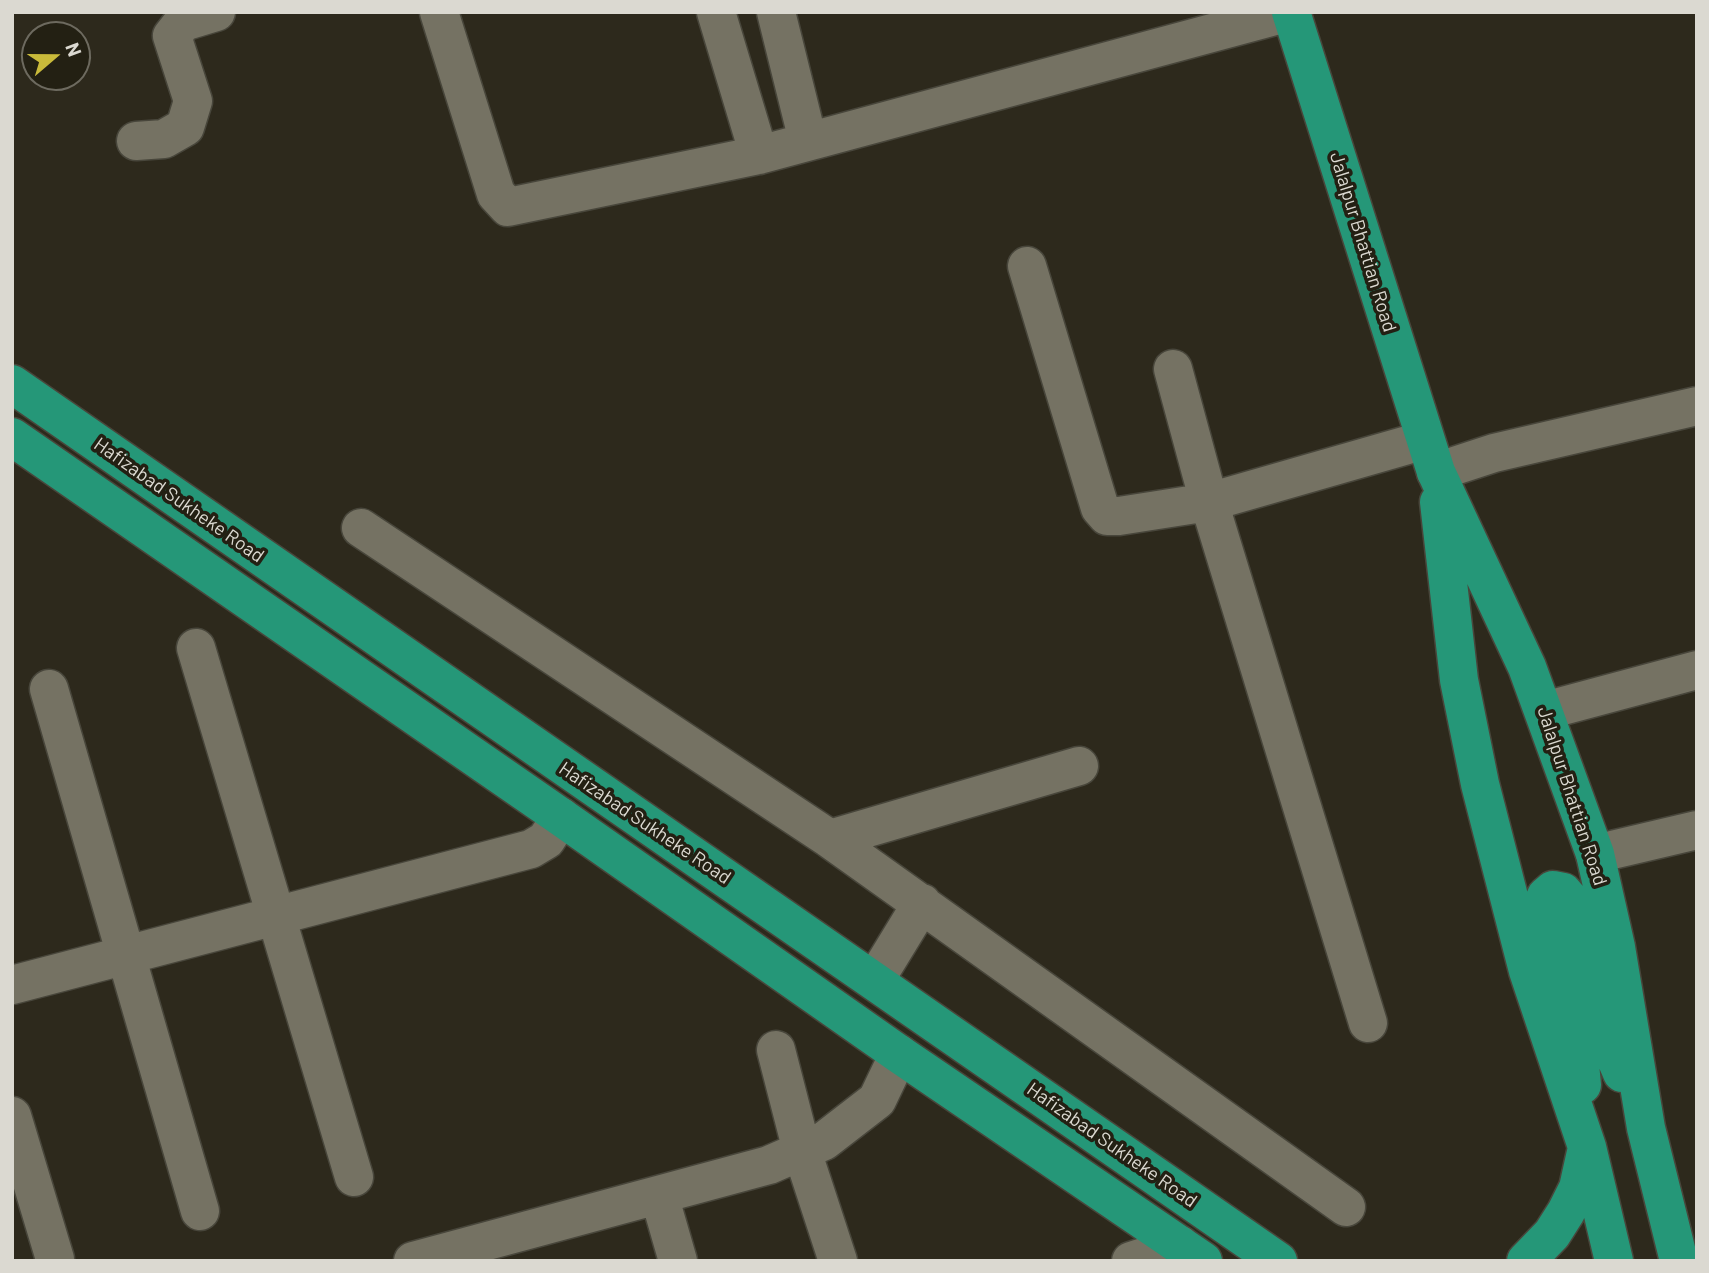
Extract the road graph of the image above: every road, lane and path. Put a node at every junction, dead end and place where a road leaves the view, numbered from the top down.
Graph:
1 (216, 12) edge
2 (439, 12) edge
3 (716, 12) edge
4 (776, 12) edge
5 (1290, 12) edge
6 (136, 141) dead end
7 (808, 141) junction
8 (758, 155) junction
9 (1027, 266) dead end
10 (1173, 369) dead end
11 (12, 384) edge
12 (1697, 406) edge
13 (12, 437) edge
14 (1430, 456) junction
15 (1209, 502) junction
16 (361, 528) dead end
17 (196, 649) dead end
18 (1697, 670) edge
19 (49, 689) dead end
20 (1544, 711) junction
21 (1079, 766) dead end
22 (561, 817) junction
23 (1697, 830) edge
24 (830, 839) junction
25 (1595, 854) junction
26 (920, 907) junction
27 (276, 916) junction
28 (126, 955) junction
29 (884, 965) junction
30 (12, 985) edge
31 (1368, 1023) dead end
32 (776, 1051) dead end
33 (899, 1054) junction
34 (12, 1116) edge
35 (1646, 1128) junction
36 (1587, 1147) junction
37 (802, 1151) junction
38 (354, 1177) dead end
39 (23, 1190) edge
40 (659, 1195) junction
41 (1346, 1207) dead end
42 (200, 1211) dead end
43 (515, 1248) edge
44 (1192, 1253) edge
45 (55, 1259) dead end
46 (412, 1261) edge
47 (678, 1261) edge
48 (838, 1261) edge
49 (1131, 1261) edge
50 (1278, 1261) edge
51 (1526, 1261) edge
52 (1614, 1261) edge
53 (1679, 1261) edge

1 - 6 street
2 - 8 street
3 - 8 street
4 - 7 street
5 - 7 street
5 - 14 highway, Jalalpur Bhattian Road
7 - 8 street
9 - 15 street
10 - 15 street
11 - 29 highway, Hafizabad Sukheke Road
12 - 14 street
13 - 22 highway
14 - 15 street
14 - 20 highway, Jalalpur Bhattian Road
14 - 36 highway, Jalalpur Bhattian Road
15 - 31 street
16 - 24 street
17 - 27 street
18 - 20 street
19 - 28 street
20 - 25 highway, Jalalpur Bhattian Road
21 - 24 street
22 - 27 street
22 - 33 highway
23 - 25 street
24 - 26 street
25 - 35 highway, Jalalpur Bhattian Road
26 - 29 street
26 - 41 street
27 - 28 street
27 - 38 street
28 - 30 street
28 - 42 street
29 - 50 highway, Hafizabad Sukheke Road
32 - 37 street
33 - 37 street
33 - 44 highway
34 - 39 street
35 - 36 highway
35 - 53 highway, Jalalpur Bhattian Road
36 - 51 highway
36 - 52 highway, Jalalpur Bhattian Road
37 - 40 street
37 - 48 street
39 - 45 street
40 - 43 street
40 - 47 street
43 - 46 street
44 - 49 street

